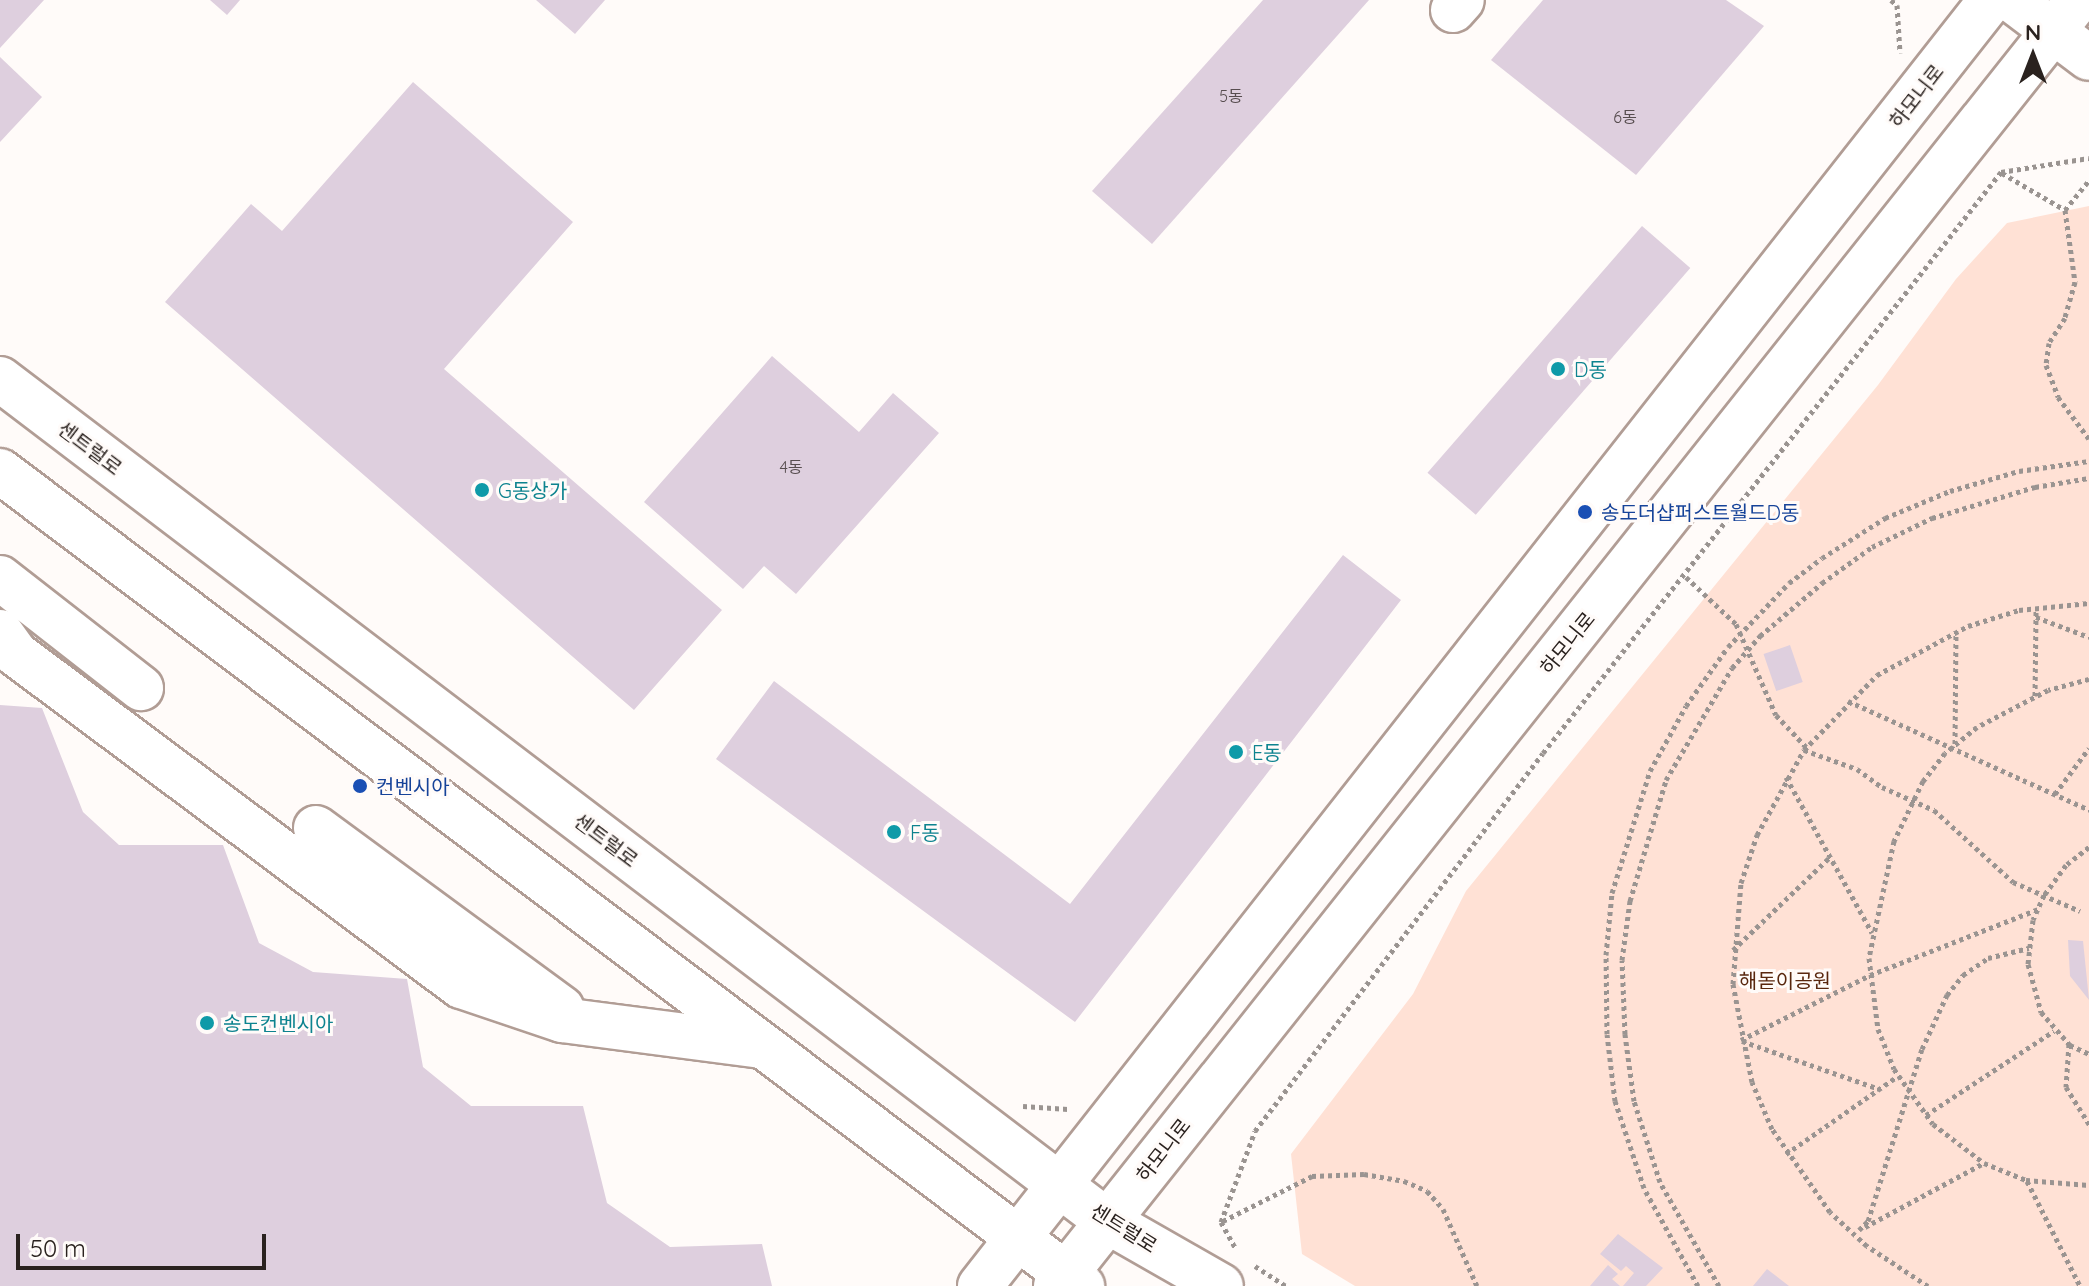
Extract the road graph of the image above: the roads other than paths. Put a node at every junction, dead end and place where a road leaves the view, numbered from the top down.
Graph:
1 (1991, 0) edge
2 (2012, 0) edge
3 (2065, 16) edge
4 (2089, 58) edge
5 (0, 379) edge
6 (0, 471) edge
7 (0, 578) edge
8 (0, 632) edge
9 (141, 688) dead end
10 (316, 828) dead end
11 (461, 986) junction
12 (603, 1026) junction
13 (547, 1039) dead end
14 (761, 1046) junction
15 (1061, 1185) junction
16 (1107, 1221) junction
17 (1018, 1240) junction
18 (1068, 1282) edge
19 (980, 1286) edge
20 (1221, 1286) edge

1 - 15 street, 하모니로
2 - 3 street
3 - 4 street
3 - 16 street, 하모니로
5 - 15 street, 센트럴로
6 - 14 street
7 - 9 street
8 - 11 street
10 - 12 street
11 - 12 street
11 - 13 street
12 - 14 street
14 - 17 street
15 - 16 street, 센트럴로
15 - 17 street, 하모니로
16 - 18 street, 하모니로
16 - 20 street, 센트럴로
17 - 18 street
17 - 19 street, 하모니로

